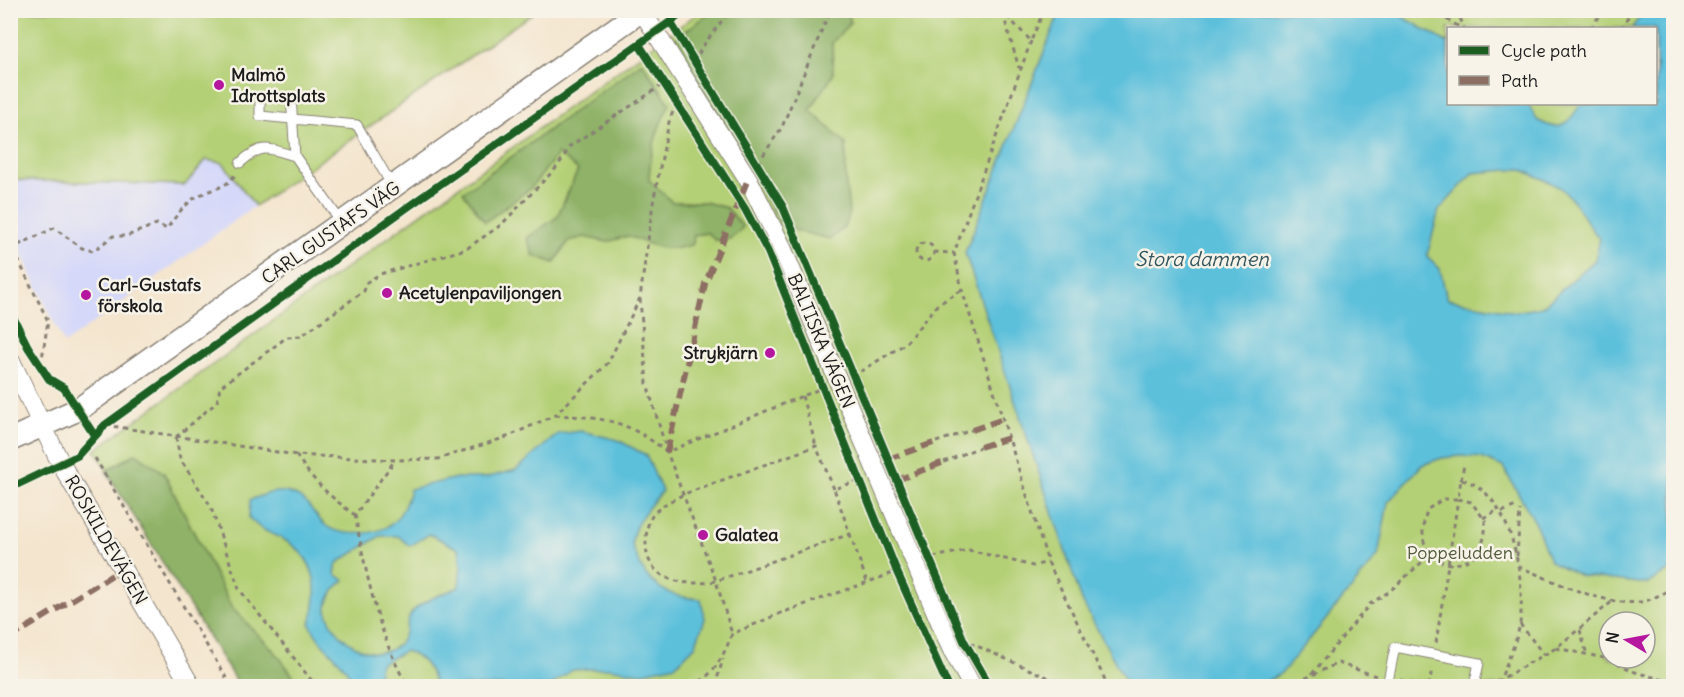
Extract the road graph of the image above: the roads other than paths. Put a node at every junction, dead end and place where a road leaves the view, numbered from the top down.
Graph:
1 (642, 11) edge
2 (291, 97) dead end
3 (260, 99) dead end
4 (290, 119) junction
5 (295, 156) junction
6 (240, 163) road end
7 (394, 188) junction
8 (342, 224) junction
9 (10, 358) edge
10 (43, 428) junction
11 (10, 440) edge
12 (191, 687) edge
13 (972, 687) edge
14 (1387, 687) edge
15 (1474, 687) edge

1 - 7 street, CARL GUSTAFS VÄG
1 - 13 street, BALTISKA VÄGEN
2 - 4 lane
3 - 4 lane
4 - 5 lane
4 - 7 lane
5 - 6 lane
5 - 8 lane
7 - 8 street, CARL GUSTAFS VÄG
8 - 10 street, CARL GUSTAFS VÄG
9 - 10 street, ROSKILDEVÄGEN
10 - 11 street, CARL GUSTAFS VÄG
10 - 12 street, ROSKILDEVÄGEN
14 - 15 lane

